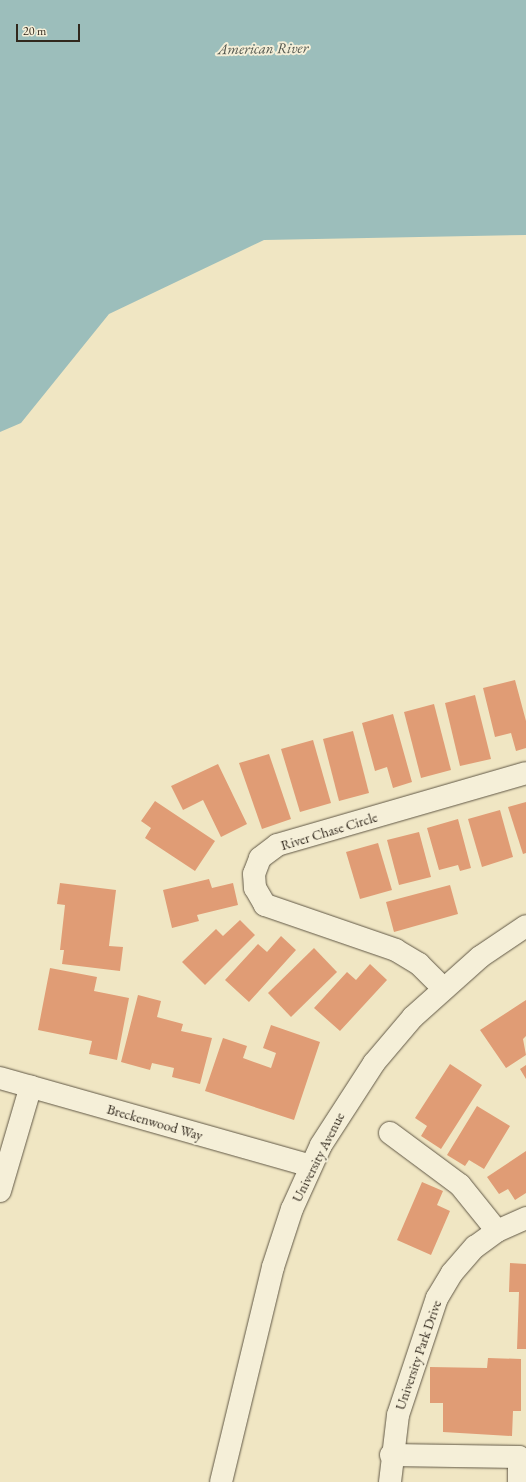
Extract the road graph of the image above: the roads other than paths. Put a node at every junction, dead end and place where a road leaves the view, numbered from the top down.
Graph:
1 (526, 773) edge
2 (526, 926) edge
3 (443, 988) junction
4 (0, 1078) edge
5 (31, 1086) junction
6 (390, 1133) dead end
7 (311, 1166) junction
8 (0, 1191) edge
9 (526, 1218) edge
10 (497, 1231) junction
11 (391, 1455) junction
12 (221, 1482) edge
13 (390, 1482) edge
14 (519, 1482) edge

1 - 3 street, River Chase Circle
2 - 3 street, University Avenue
3 - 7 street, University Avenue
4 - 5 street, Breckenwood Way
5 - 7 street, Breckenwood Way
5 - 8 street
6 - 10 street
7 - 12 street, University Avenue
9 - 10 street, University Park Drive
10 - 11 street, University Park Drive
11 - 13 street, University Park Drive
11 - 14 street

